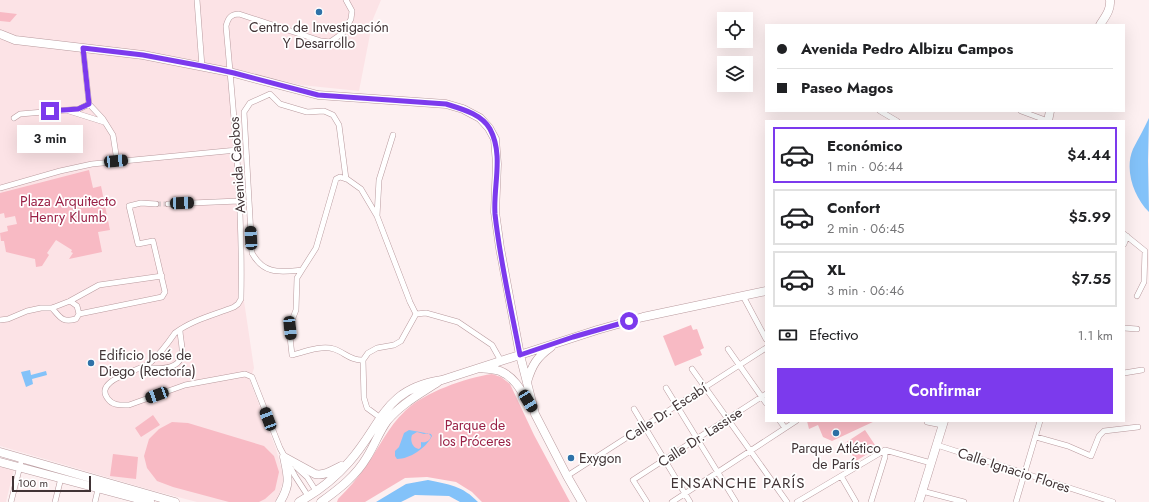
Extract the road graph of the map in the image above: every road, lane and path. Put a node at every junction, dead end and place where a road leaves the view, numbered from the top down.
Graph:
1 (197, 0) edge
2 (346, 0) edge
3 (1110, 0) edge
4 (1101, 24) edge
5 (0, 34) edge
6 (83, 48) junction
7 (202, 66) junction
8 (230, 72) junction
9 (89, 104) junction
10 (66, 110) junction
11 (882, 112) edge
12 (1024, 112) edge
13 (14, 118) dead end
14 (895, 120) edge
15 (1045, 120) edge
16 (104, 122) junction
17 (393, 135) dead end
18 (237, 150) junction
19 (116, 161) junction
20 (346, 179) junction
21 (0, 188) edge
22 (239, 201) junction
23 (156, 204) tunnel mouth
24 (168, 204) tunnel mouth
25 (377, 216) junction
26 (1126, 235) edge
27 (302, 270) junction
28 (162, 276) junction
29 (765, 290) edge
30 (743, 296) junction
31 (1137, 296) dead end
32 (70, 300) junction
33 (52, 308) junction
34 (79, 314) junction
35 (416, 314) junction
36 (0, 320) edge
37 (1125, 328) edge
38 (1137, 329) dead end
39 (180, 330) junction
40 (765, 337) edge
41 (558, 341) junction
42 (728, 349) dead end
43 (765, 349) edge
44 (520, 355) junction
45 (363, 360) junction
46 (501, 361) junction
47 (740, 365) junction
48 (146, 367) junction
49 (480, 368) junction
50 (692, 369) dead end
51 (1142, 370) dead end
52 (1125, 373) edge
53 (527, 383) junction
54 (706, 387) junction
55 (666, 388) dead end
56 (764, 396) edge
57 (677, 405) junction
58 (634, 409) dead end
59 (536, 414) junction
60 (383, 420) junction
61 (728, 420) junction
62 (781, 422) edge
63 (794, 422) edge
64 (927, 422) edge
65 (1040, 422) edge
66 (943, 423) edge
67 (645, 426) junction
68 (1138, 427) dead end
69 (785, 428) junction
70 (1036, 436) junction
71 (697, 439) junction
72 (937, 446) junction
73 (885, 450) junction
74 (750, 451) junction
75 (0, 452) edge
76 (284, 457) junction
77 (22, 458) junction
78 (664, 460) junction
79 (0, 462) edge
80 (350, 462) junction
81 (931, 463) junction
82 (20, 467) junction
83 (717, 472) junction
84 (1024, 473) junction
85 (567, 476) junction
86 (841, 476) junction
87 (61, 478) junction
88 (99, 484) junction
89 (343, 485) junction
90 (316, 491) junction
91 (922, 491) junction
92 (685, 494) junction
93 (310, 499) edge
94 (11, 502) edge
95 (55, 502) edge
96 (95, 502) edge
97 (150, 502) edge
98 (175, 502) edge
99 (280, 502) edge
100 (299, 502) edge
101 (322, 502) edge
102 (334, 502) edge
103 (582, 502) edge
104 (646, 502) edge
105 (672, 502) edge
106 (690, 502) edge
107 (736, 502) edge
108 (787, 502) edge
109 (797, 502) edge
110 (856, 502) edge
111 (871, 502) edge
112 (919, 502) edge
113 (964, 502) edge
114 (1016, 502) edge
115 (1113, 502) edge

1 - 7 street
2 - 8 street, Avenida Caobos
3 - 4 main road
5 - 6 main road
6 - 7 main road
6 - 9 street
7 - 8 main road
8 - 18 street, Avenida Caobos
8 - 44 main road
9 - 10 street
9 - 16 street
10 - 13 street
10 - 16 street
11 - 14 street
12 - 15 street
16 - 19 street
17 - 25 street
18 - 19 street
18 - 22 street, Avenida Caobos
19 - 21 street
20 - 25 street
20 - 27 street
20 - 27 street
22 - 24 street
22 - 39 street, Avenida Caobos
23 - 28 street
25 - 35 street
26 - 31 street
27 - 45 street
28 - 32 street
28 - 34 street
29 - 30 main road
30 - 40 street
30 - 41 main road
32 - 33 street
32 - 34 street
33 - 34 street
33 - 36 street
35 - 45 street
35 - 46 street
37 - 38 street
39 - 48 street, Avenida Caobos
39 - 48 street
41 - 44 main road
41 - 53 main road
42 - 47 street
43 - 47 street, Calle Dr. Escabí
44 - 46 main road
44 - 53 main road
45 - 60 street
46 - 49 main road
47 - 54 street, Calle Dr. Escabí
47 - 56 street
48 - 76 street, Avenida Caobos
49 - 59 main road
49 - 60 main road
50 - 54 street
51 - 52 street
53 - 59 main road
54 - 57 street, Calle Dr. Escabí
54 - 61 street
55 - 57 street
56 - 61 street, Calle Dr. Lassise
57 - 67 street, Calle Dr. Escabí
57 - 71 street
58 - 67 street
59 - 85 main road
60 - 80 main road
60 - 89 main road
61 - 71 street, Calle Dr. Lassise
61 - 74 street
62 - 69 street
63 - 69 street
64 - 66 street
65 - 70 street
66 - 72 main road
67 - 78 street
67 - 85 street, Calle Dr. Escabí
68 - 70 street
69 - 74 street
70 - 84 street
71 - 78 street, Calle Dr. Lassise
71 - 83 street
72 - 81 main road
72 - 84 street, Calle Ignacio Flores
73 - 81 street
73 - 86 street
73 - 111 street
74 - 83 street
74 - 108 street
75 - 77 main road
76 - 80 main road
76 - 90 street, Avenida Caobos
76 - 93 street, Avenida Caobos
76 - 99 main road
77 - 82 street
77 - 88 main road
78 - 92 street
78 - 104 street, Calle Dr. Lassise
79 - 82 main road
80 - 90 main road
81 - 91 main road
82 - 87 main road
82 - 94 street
83 - 92 street
83 - 107 street
84 - 114 street
84 - 115 street, Calle Ignacio Flores
85 - 103 main road
86 - 109 street
86 - 110 street
87 - 88 main road
87 - 95 street
88 - 96 street
88 - 97 main road
88 - 98 main road
89 - 101 main road
89 - 102 main road
90 - 93 main road
90 - 101 main road
91 - 112 main road
91 - 113 street
92 - 105 street
92 - 106 street
93 - 100 main road

